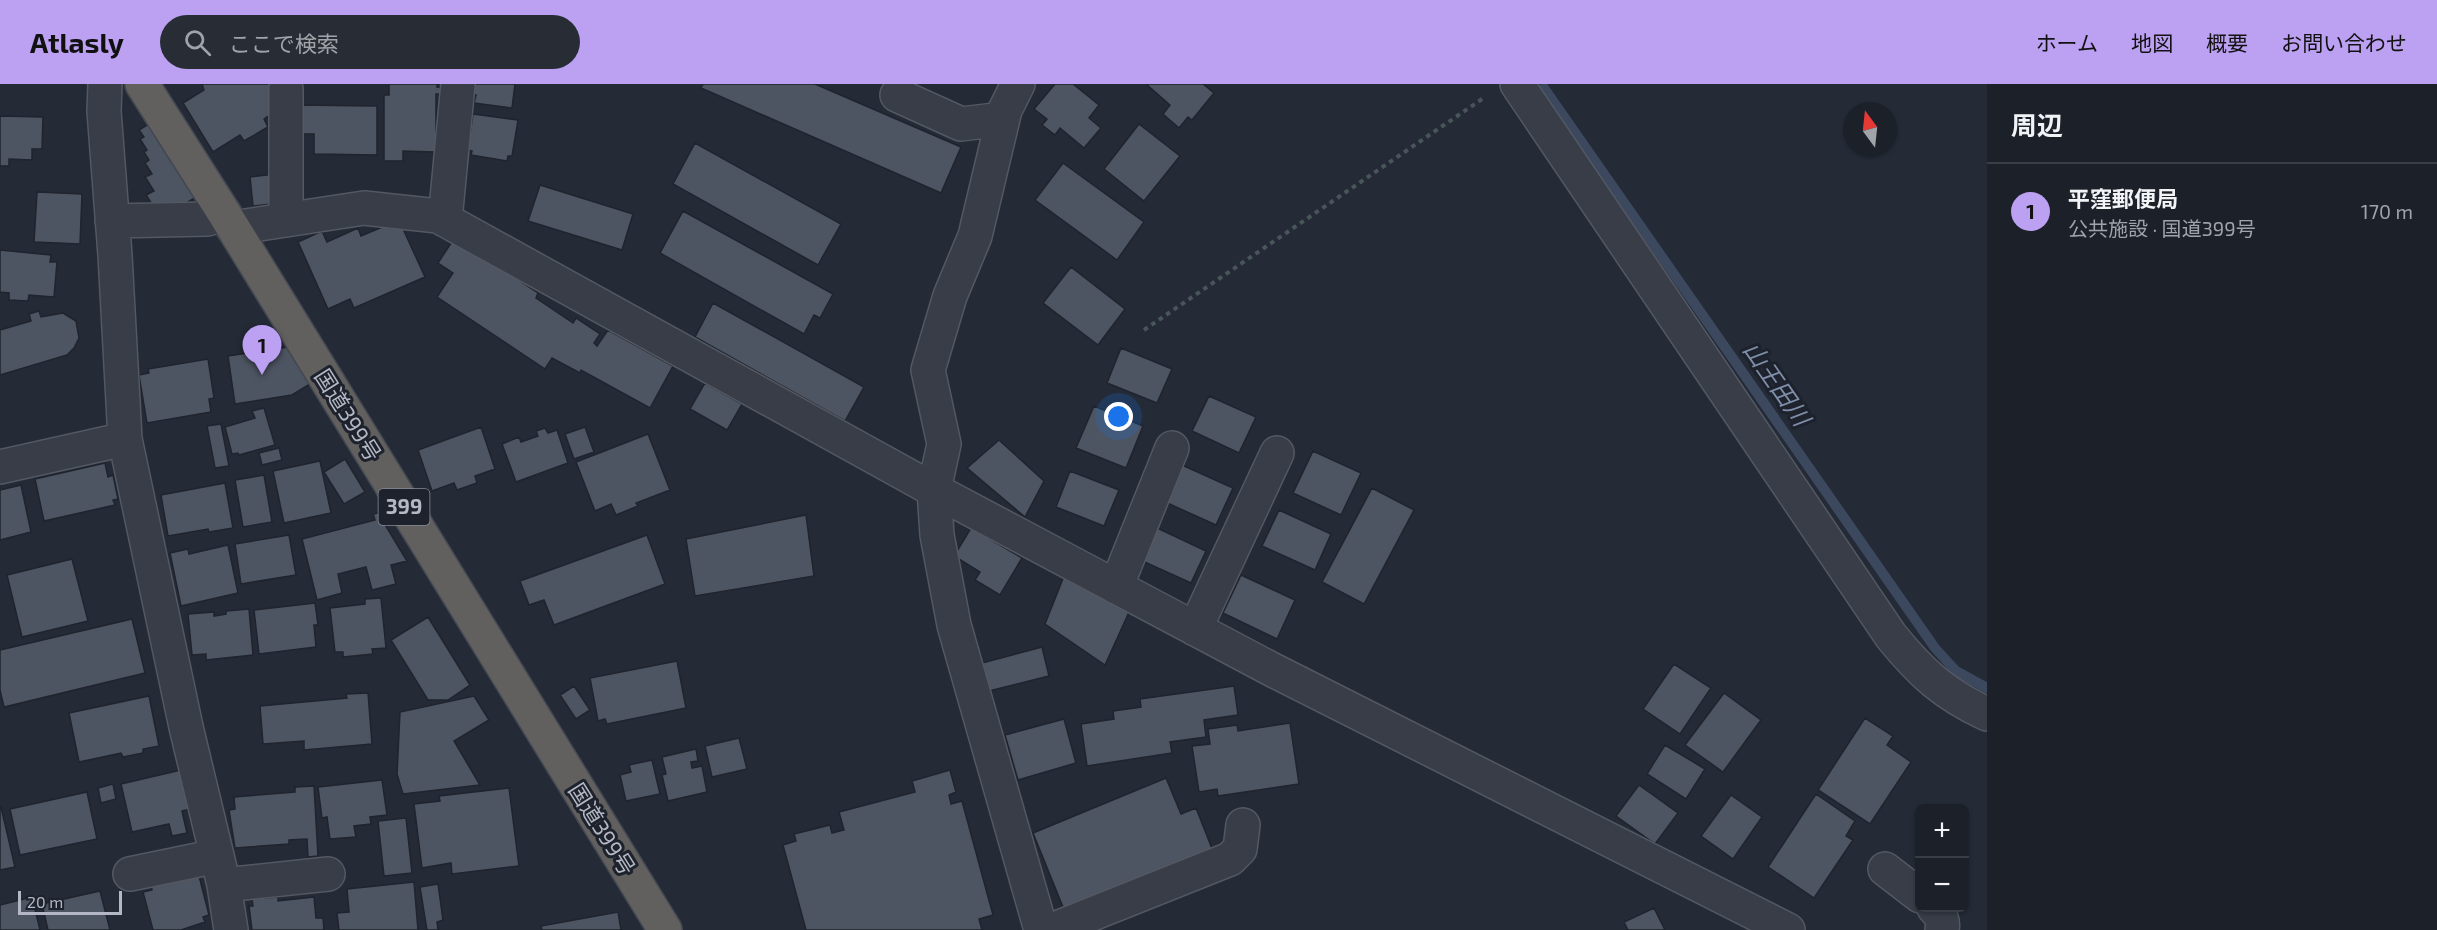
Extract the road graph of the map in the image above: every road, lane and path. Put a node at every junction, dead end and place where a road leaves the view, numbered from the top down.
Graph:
1 (105, 84) edge
2 (142, 84) edge
3 (458, 84) edge
4 (1018, 84) edge
5 (1506, 87) edge
6 (286, 89) dead end
7 (897, 95) dead end
8 (1003, 119) junction
9 (229, 220) junction
10 (286, 220) junction
11 (445, 220) junction
12 (112, 221) junction
13 (1144, 330) dead end
14 (125, 439) junction
15 (1172, 448) dead end
16 (1277, 453) dead end
17 (0, 467) edge
18 (934, 490) junction
19 (1116, 587) junction
20 (1195, 629) junction
21 (1987, 714) edge
22 (1243, 825) dead end
23 (1884, 869) dead end
24 (220, 870) junction
25 (130, 874) dead end
26 (328, 874) dead end
27 (1915, 892) edge
28 (1939, 912) edge
29 (231, 930) edge
30 (665, 930) edge
31 (1041, 930) edge
32 (1052, 930) edge
33 (1788, 930) edge
34 (1942, 930) edge

1 - 12 street
2 - 9 highway, 国道399号 / 399
3 - 11 street
4 - 8 street
5 - 13 path
5 - 21 street
6 - 10 street
7 - 8 street
8 - 18 street
9 - 10 street
9 - 12 street
9 - 30 highway, 国道399号 / 399
10 - 11 street
11 - 18 street
12 - 14 street
14 - 17 street
14 - 24 street
15 - 19 street
16 - 20 street
18 - 19 street
18 - 31 street
19 - 20 street
20 - 33 street
22 - 32 street
23 - 27 street
24 - 25 street
24 - 26 street
24 - 29 street
28 - 34 street

